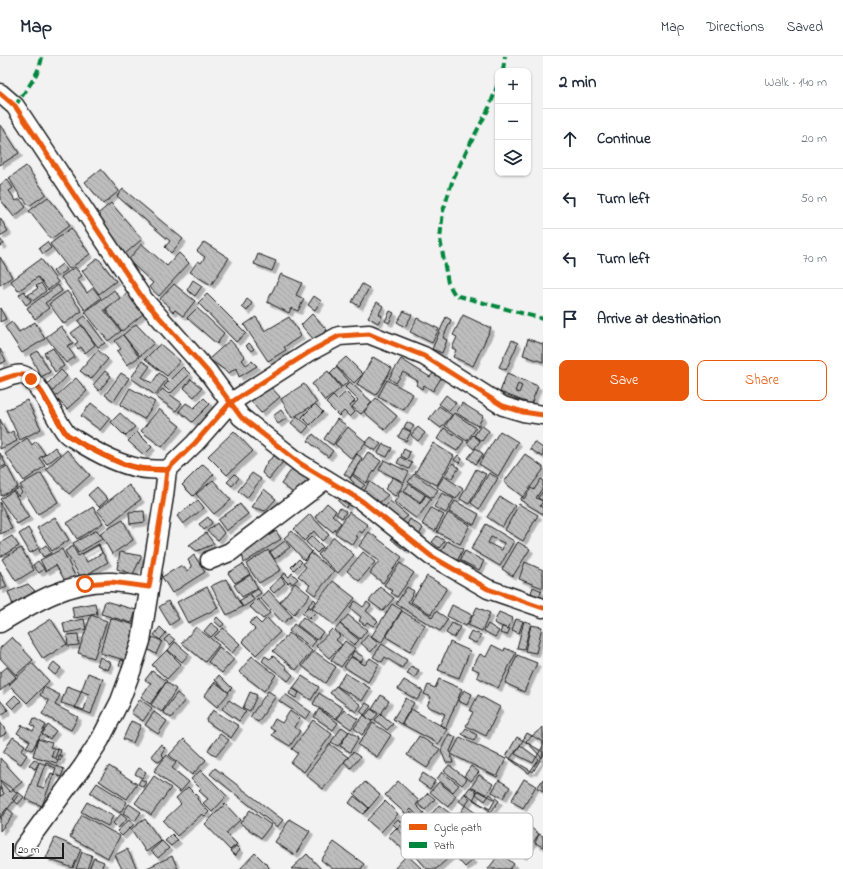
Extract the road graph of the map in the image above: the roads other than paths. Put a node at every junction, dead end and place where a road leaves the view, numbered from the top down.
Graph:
1 (0, 93) edge
2 (0, 380) edge
3 (230, 403) junction
4 (543, 415) edge
5 (167, 470) junction
6 (326, 478) junction
7 (210, 560) dead end
8 (149, 587) junction
9 (543, 608) edge
10 (0, 624) edge
11 (23, 848) dead end

1 - 3 street
2 - 5 street
3 - 4 street
3 - 5 street
3 - 6 street
5 - 8 street
6 - 7 street
6 - 9 street
8 - 10 street
8 - 11 street

